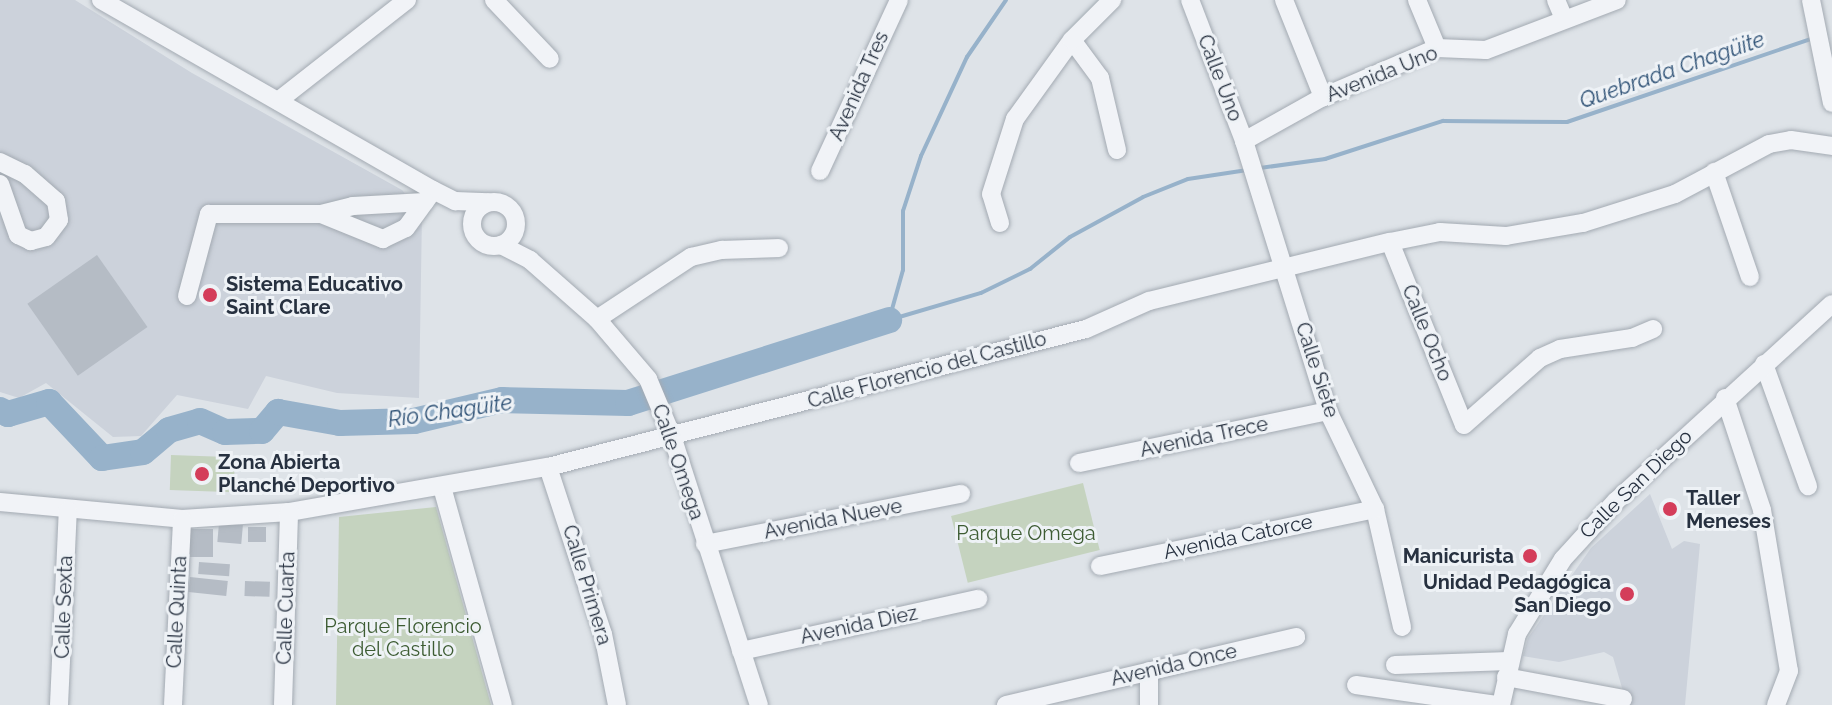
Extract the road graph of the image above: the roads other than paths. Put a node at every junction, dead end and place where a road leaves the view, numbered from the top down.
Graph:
1 (101, 0) edge
2 (407, 0) edge
3 (494, 0) edge
4 (899, 0) edge
5 (1112, 0) edge
6 (1190, 0) edge
7 (1284, 0) edge
8 (1417, 0) edge
9 (1556, 0) edge
10 (1617, 0) edge
11 (1811, 0) edge
12 (1564, 19) junction
13 (1072, 40) junction
14 (1437, 48) junction
15 (550, 59) dead end
16 (1323, 97) junction
17 (278, 101) junction
18 (1832, 103) edge
19 (1832, 146) edge
20 (1246, 149) junction
21 (1117, 150) dead end
22 (0, 162) edge
23 (820, 171) dead end
24 (1714, 172) junction
25 (0, 184) edge
26 (429, 196) junction
27 (455, 201) junction
28 (488, 202) junction
29 (321, 214) junction
30 (1000, 223) dead end
31 (472, 224) junction
32 (516, 228) junction
33 (1390, 242) junction
34 (501, 245) junction
35 (779, 248) dead end
36 (530, 260) junction
37 (1285, 270) junction
38 (1750, 277) dead end
39 (187, 296) dead end
40 (1832, 304) edge
41 (597, 319) junction
42 (1653, 329) dead end
43 (1764, 364) junction
44 (1725, 398) junction
45 (1328, 411) junction
46 (672, 436) junction
47 (1079, 463) dead end
48 (548, 467) junction
49 (1808, 486) dead end
50 (442, 487) junction
51 (961, 494) dead end
52 (0, 502) edge
53 (1375, 509) junction
54 (68, 510) junction
55 (289, 512) junction
56 (182, 519) junction
57 (705, 544) junction
58 (1100, 566) dead end
59 (978, 599) dead end
60 (1402, 627) dead end
61 (1296, 637) dead end
62 (741, 651) junction
63 (1395, 665) dead end
64 (1508, 669) junction
65 (1149, 671) junction
66 (1356, 685) dead end
67 (1623, 699) dead end
68 (59, 705) edge
69 (173, 705) edge
70 (283, 705) edge
71 (503, 705) edge
72 (617, 705) edge
73 (759, 705) edge
74 (1006, 705) edge
75 (1149, 705) edge
76 (1499, 705) edge
77 (1776, 705) edge

1 - 17 street
2 - 17 street
3 - 15 street
4 - 23 street, Avenida Tres
5 - 13 street
6 - 20 street, Calle Uno
7 - 16 street
8 - 14 street
9 - 12 street
10 - 12 street, Avenida Uno
11 - 18 street
12 - 14 street, Avenida Uno
13 - 21 street
13 - 30 street
14 - 16 street, Avenida Uno
16 - 20 street, Avenida Uno
17 - 26 street
19 - 24 street, Calle Florencio del Castillo
20 - 37 street, Calle Siete
22 - 25 street
24 - 33 street, Calle Florencio del Castillo
24 - 38 street
26 - 27 street
26 - 29 street
26 - 29 street
27 - 28 street
27 - 31 street
28 - 31 street
28 - 32 street
29 - 39 street
31 - 34 street
32 - 34 street
32 - 36 street, Calle Omega
33 - 37 street, Calle Florencio del Castillo
33 - 42 street, Calle Ocho
34 - 36 street, Calle Omega
35 - 41 street
36 - 41 street, Calle Omega
37 - 45 street, Calle Siete
37 - 46 street, Calle Florencio del Castillo
40 - 43 street, Calle San Diego
41 - 46 street, Calle Omega
43 - 44 street, Calle San Diego
43 - 49 street
44 - 64 street, Calle San Diego
44 - 77 street
45 - 47 street, Avenida Trece
45 - 53 street, Calle Siete
46 - 48 street, Calle Florencio del Castillo
46 - 57 street, Calle Omega
48 - 50 street, Calle Florencio del Castillo
48 - 72 street, Calle Primera
50 - 55 street, Calle Florencio del Castillo
50 - 71 street
51 - 57 street, Avenida Nueve
52 - 54 street, Calle Florencio del Castillo
53 - 58 street, Avenida Catorce
53 - 60 street, Calle Siete
54 - 56 street, Calle Florencio del Castillo
54 - 68 street, Calle Sexta
55 - 56 street, Calle Florencio del Castillo
55 - 70 street, Calle Cuarta
56 - 69 street, Calle Quinta
57 - 62 street, Calle Omega
59 - 62 street, Avenida Diez
61 - 65 street, Avenida Once
62 - 73 street, Calle Omega
63 - 64 street
64 - 67 street
64 - 76 street, Calle San Diego
65 - 74 street, Avenida Once
65 - 75 street
66 - 76 street

